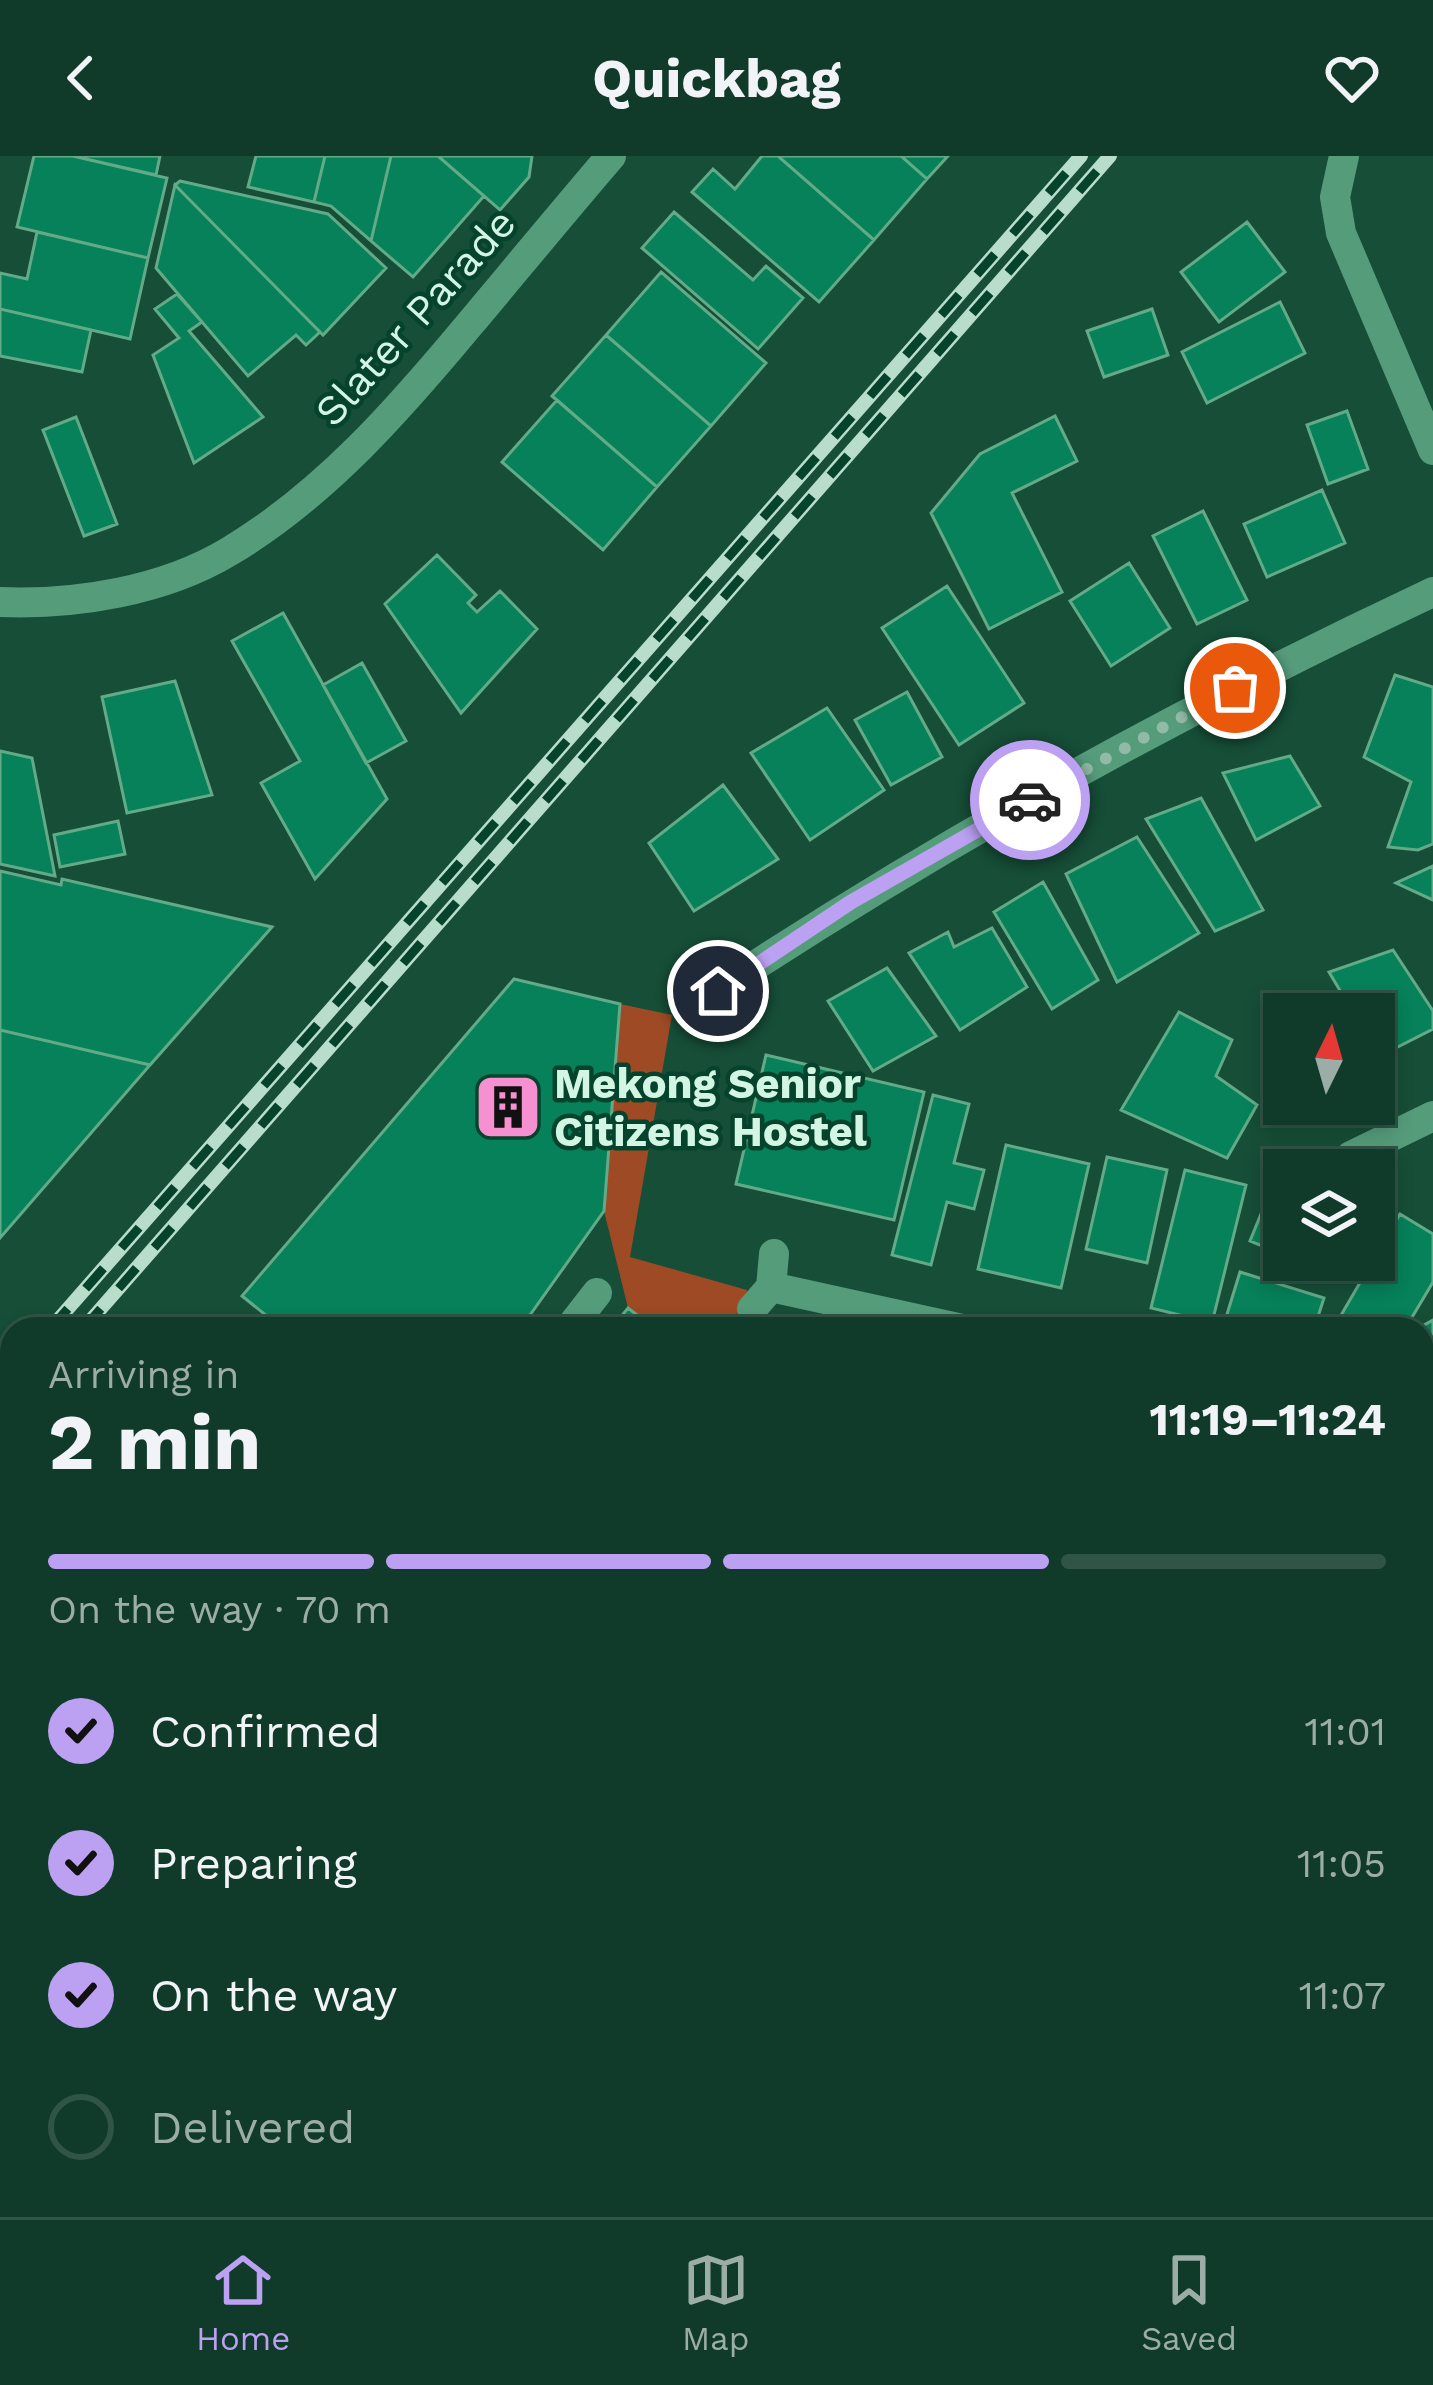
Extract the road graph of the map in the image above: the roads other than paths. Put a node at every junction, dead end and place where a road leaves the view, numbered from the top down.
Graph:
1 (611, 156) edge
2 (1344, 156) edge
3 (1433, 450) edge
4 (1433, 592) edge
5 (0, 602) edge
6 (718, 991) dead end
7 (1433, 1116) edge
8 (1366, 1149) edge
9 (774, 1254) dead end
10 (598, 1293) dead end
11 (579, 1317) edge
12 (885, 1317) edge

1 - 5 street, Slater Parade
2 - 3 street
4 - 6 street
7 - 8 street
9 - 12 street
10 - 11 street

